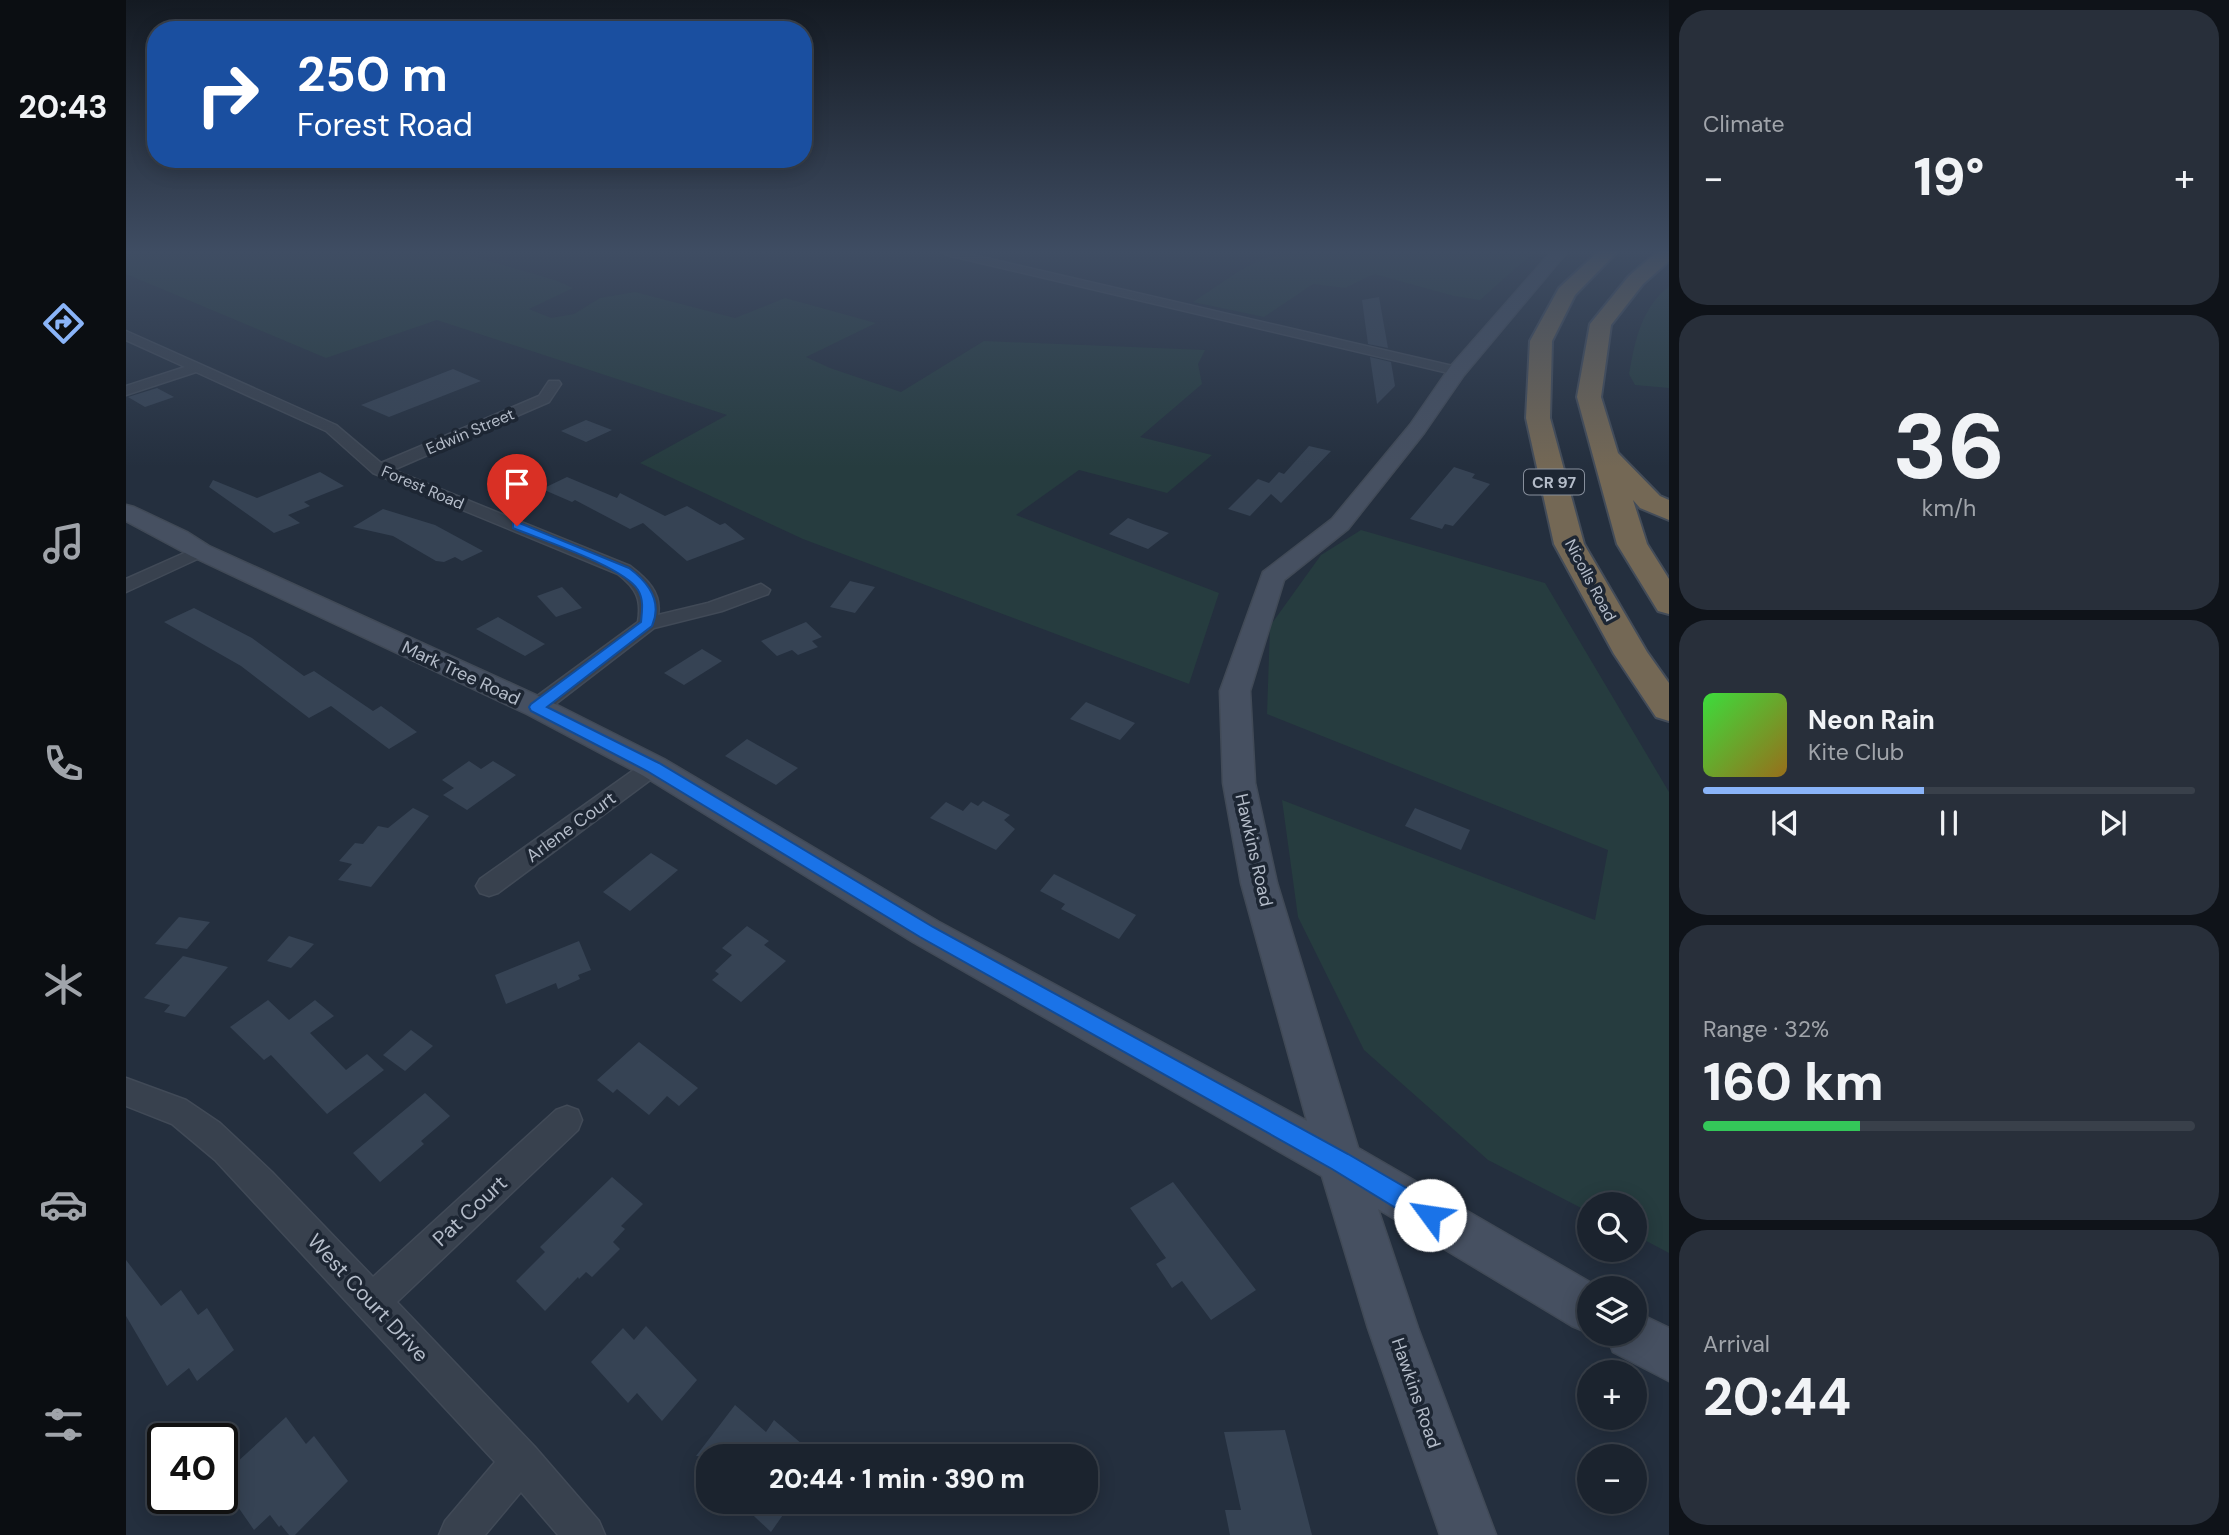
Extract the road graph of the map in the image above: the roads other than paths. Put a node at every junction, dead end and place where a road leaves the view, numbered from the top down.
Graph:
1 (1254, 324) edge
2 (1497, 324) edge
3 (1550, 324) edge
4 (1601, 324) edge
5 (126, 335) edge
6 (194, 368) junction
7 (1457, 371) junction
8 (554, 384) dead end
9 (126, 391) edge
10 (1606, 453) junction
11 (379, 470) junction
12 (1669, 511) edge
13 (126, 512) edge
14 (1669, 527) edge
15 (200, 551) junction
16 (126, 586) edge
17 (761, 590) dead end
18 (1666, 598) edge
19 (647, 624) junction
20 (537, 707) junction
21 (1669, 709) edge
22 (653, 767) junction
23 (489, 886) dead end
24 (126, 1092) edge
25 (567, 1120) dead end
26 (1340, 1162) junction
27 (372, 1301) junction
28 (1577, 1302) edge
29 (1647, 1343) edge
30 (1669, 1356) edge
31 (521, 1461) junction
32 (459, 1535) edge
33 (585, 1535) edge
34 (1468, 1535) edge

1 - 7 street
2 - 7 street, Hawkins Road
3 - 21 highway, Nicolls Road / CR 97
4 - 10 highway, CR 97
5 - 6 street, Forest Road
6 - 9 street
6 - 11 street, Forest Road
7 - 26 street, Hawkins Road
8 - 11 street, Edwin Street
10 - 12 highway
10 - 18 highway, CR 97
11 - 19 street, Forest Road
13 - 15 street, Mark Tree Road
14 - 18 highway
15 - 16 street
15 - 20 street, Mark Tree Road
17 - 19 street
19 - 20 street
20 - 22 street, Mark Tree Road
22 - 23 street, Arlene Court
22 - 26 street, Mark Tree Road
24 - 27 street, West Court Drive
25 - 27 street, Pat Court
26 - 28 street, Mark Tree Road
26 - 34 street, Hawkins Road
27 - 31 street, West Court Drive
29 - 30 street
31 - 32 street
31 - 33 street, West Court Drive

